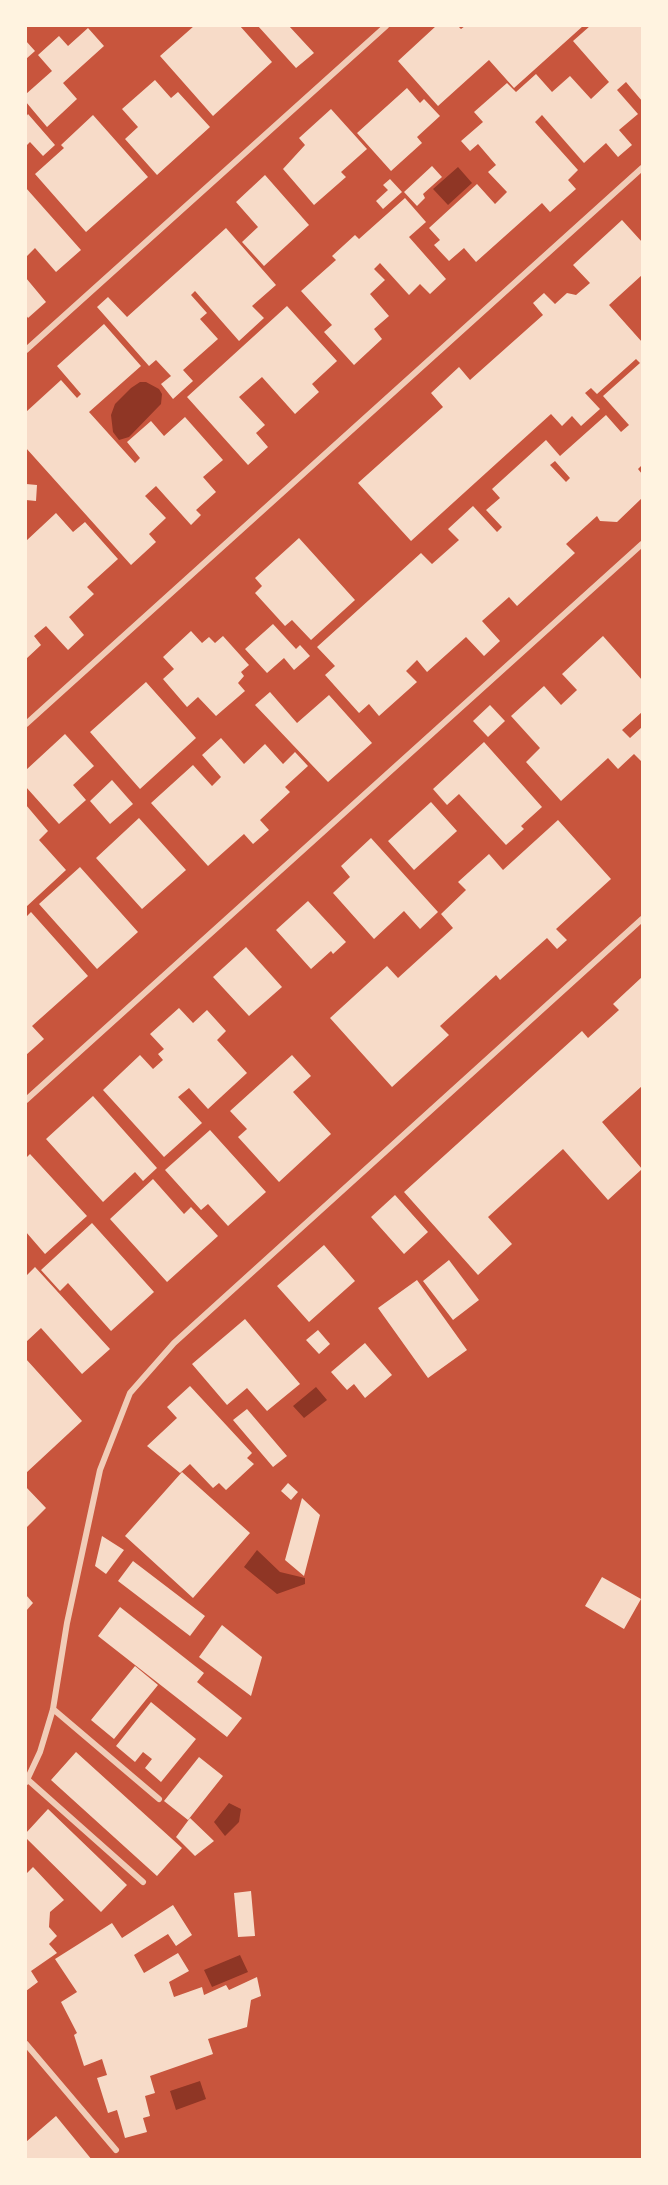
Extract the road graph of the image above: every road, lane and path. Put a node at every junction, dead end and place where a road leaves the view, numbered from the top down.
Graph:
1 (386, 26) edge
2 (642, 168) edge
3 (26, 350) edge
4 (642, 543) edge
5 (26, 724) edge
6 (642, 919) edge
7 (26, 1100) edge
8 (53, 1709) junction
9 (26, 1780) edge
10 (159, 1799) dead end
11 (142, 1882) dead end
12 (26, 2044) edge
13 (116, 2150) dead end

1 - 3 street
2 - 5 street
4 - 7 street
6 - 8 street
8 - 9 street
8 - 10 street
9 - 11 street
12 - 13 street

